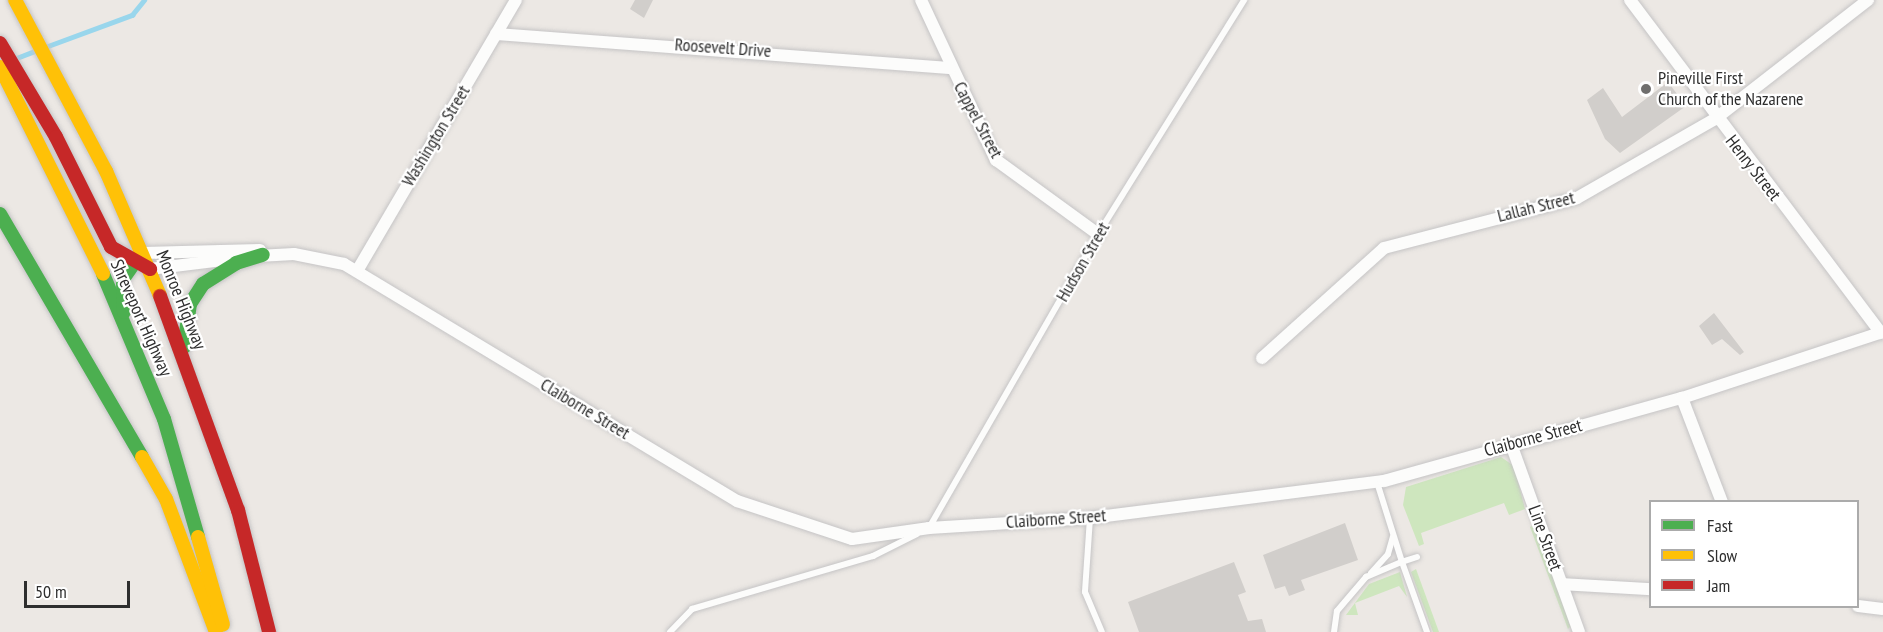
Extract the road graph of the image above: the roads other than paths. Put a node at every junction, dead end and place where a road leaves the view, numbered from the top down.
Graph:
1 (15, 0) edge
2 (516, 0) edge
3 (921, 0) edge
4 (1244, 0) edge
5 (1630, 0) edge
6 (1868, 0) edge
7 (496, 34) junction
8 (0, 43) edge
9 (0, 67) edge
10 (950, 68) junction
11 (1715, 119) junction
12 (0, 214) edge
13 (1098, 234) junction
14 (142, 254) junction
15 (278, 254) junction
16 (263, 255) junction
17 (131, 264) junction
18 (150, 269) junction
19 (357, 271) junction
20 (126, 321) junction
21 (1882, 332) edge
22 (1262, 358) dead end
23 (187, 363) junction
24 (1682, 398) junction
25 (1511, 444) junction
26 (1377, 481) junction
27 (1722, 500) edge
28 (1090, 518) junction
29 (929, 528) junction
30 (1394, 535) junction
31 (1418, 557) dead end
32 (1402, 562) junction
33 (1366, 577) junction
34 (1562, 584) junction
35 (1649, 589) edge
36 (1859, 606) edge
37 (1883, 609) edge
38 (216, 632) edge
39 (224, 632) edge
40 (269, 632) edge
41 (670, 632) edge
42 (1102, 632) edge
43 (1334, 632) edge
44 (1428, 632) edge
45 (1579, 632) edge

1 - 14 main road, Monroe Highway
2 - 7 street, Washington Street
3 - 10 street, Cappel Street
4 - 13 lane, Hudson Street
5 - 11 street, Henry Street
6 - 11 street, Lallah Street
7 - 10 street, Roosevelt Drive
7 - 19 street, Washington Street
8 - 17 main road
9 - 20 main road, Shreveport Highway
10 - 13 street, Cappel Street
11 - 21 street, Henry Street
11 - 22 street, Lallah Street
12 - 38 main road
13 - 29 lane, Hudson Street
14 - 15 street, Claiborne Street
14 - 17 main road
14 - 18 main road, Monroe Highway
15 - 16 street, Claiborne Street
15 - 19 street, Claiborne Street
16 - 18 street, Claiborne Street
16 - 23 main road
17 - 18 main road
17 - 20 main road
18 - 23 main road, Monroe Highway
19 - 29 street, Claiborne Street
20 - 39 main road, Shreveport Highway
21 - 24 street, Claiborne Street
23 - 40 main road, Monroe Highway
24 - 25 street, Claiborne Street
24 - 27 street
25 - 26 street, Claiborne Street
25 - 34 street, Line Street
26 - 28 street, Claiborne Street
26 - 30 lane
28 - 29 street, Claiborne Street
28 - 42 lane
29 - 41 lane
30 - 32 lane
30 - 33 lane
31 - 32 lane
32 - 33 lane
32 - 44 lane
33 - 43 lane
34 - 35 street
34 - 45 street, Line Street
36 - 37 street

